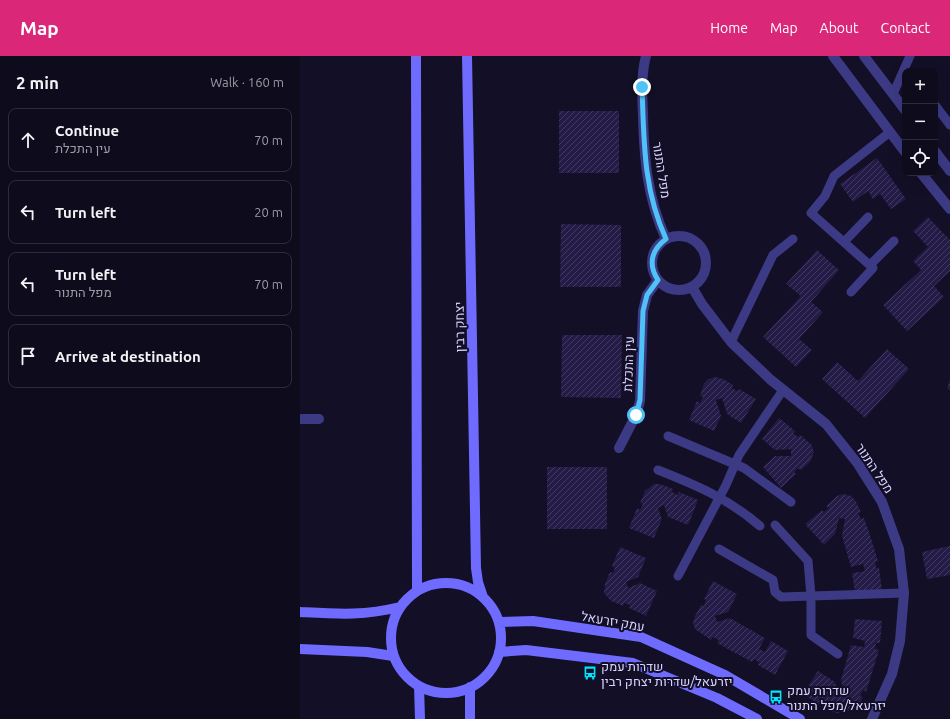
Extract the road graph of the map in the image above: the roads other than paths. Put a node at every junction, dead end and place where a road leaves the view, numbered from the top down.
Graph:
1 (416, 56) edge
2 (467, 56) edge
3 (646, 56) edge
4 (833, 56) edge
5 (864, 56) edge
6 (910, 56) edge
7 (893, 94) junction
8 (902, 106) edge
9 (938, 109) edge
10 (950, 124) edge
11 (890, 132) junction
12 (902, 148) edge
13 (938, 155) edge
14 (950, 171) edge
15 (922, 176) edge
16 (950, 209) edge
17 (868, 217) dead end
18 (666, 239) junction
19 (793, 239) dead end
20 (894, 241) dead end
21 (844, 242) junction
22 (870, 265) junction
23 (658, 280) junction
24 (692, 287) junction
25 (851, 292) dead end
26 (732, 342) junction
27 (783, 390) junction
28 (300, 419) edge
29 (319, 419) dead end
30 (668, 436) dead end
31 (619, 448) dead end
32 (735, 464) junction
33 (658, 470) dead end
34 (720, 497) junction
35 (790, 502) dead end
36 (775, 525) dead end
37 (760, 526) dead end
38 (719, 550) dead end
39 (678, 576) dead end
40 (417, 590) junction
41 (904, 594) junction
42 (483, 596) junction
43 (811, 596) junction
44 (400, 607) junction
45 (300, 612) edge
46 (499, 622) junction
47 (300, 649) edge
48 (499, 652) junction
49 (838, 654) dead end
50 (393, 656) junction
51 (419, 686) junction
52 (470, 687) junction
53 (420, 719) edge
54 (470, 719) edge
55 (756, 719) edge
56 (800, 719) edge
57 (872, 719) edge

1 - 40 main road
2 - 42 main road, יצחק רבין
3 - 18 street, מפל התנור
4 - 11 street
5 - 7 street
6 - 7 lane
7 - 8 street
9 - 10 lane
11 - 12 street
11 - 21 lane
13 - 14 street
15 - 16 street
17 - 21 lane
18 - 23 street
18 - 24 street
19 - 26 lane
20 - 22 lane
21 - 22 lane
22 - 25 lane
23 - 24 street
23 - 31 street, עין התכלת
24 - 26 street, מפל התנור
26 - 27 street, מפל התנור
27 - 32 lane
27 - 41 street, מפל התנור
28 - 29 street
30 - 32 lane
32 - 34 lane
32 - 35 lane
33 - 34 lane
34 - 37 lane
34 - 39 lane
36 - 43 lane
38 - 43 lane
40 - 42 main road
40 - 44 main road
41 - 43 lane
41 - 57 street, מפל התנור
42 - 46 main road
43 - 49 lane
44 - 45 main road
44 - 50 main road
46 - 48 main road
46 - 56 main road, עמק יזרעאל
47 - 50 main road
48 - 52 main road
48 - 55 main road
50 - 51 main road
51 - 52 main road
51 - 53 main road
52 - 54 main road

